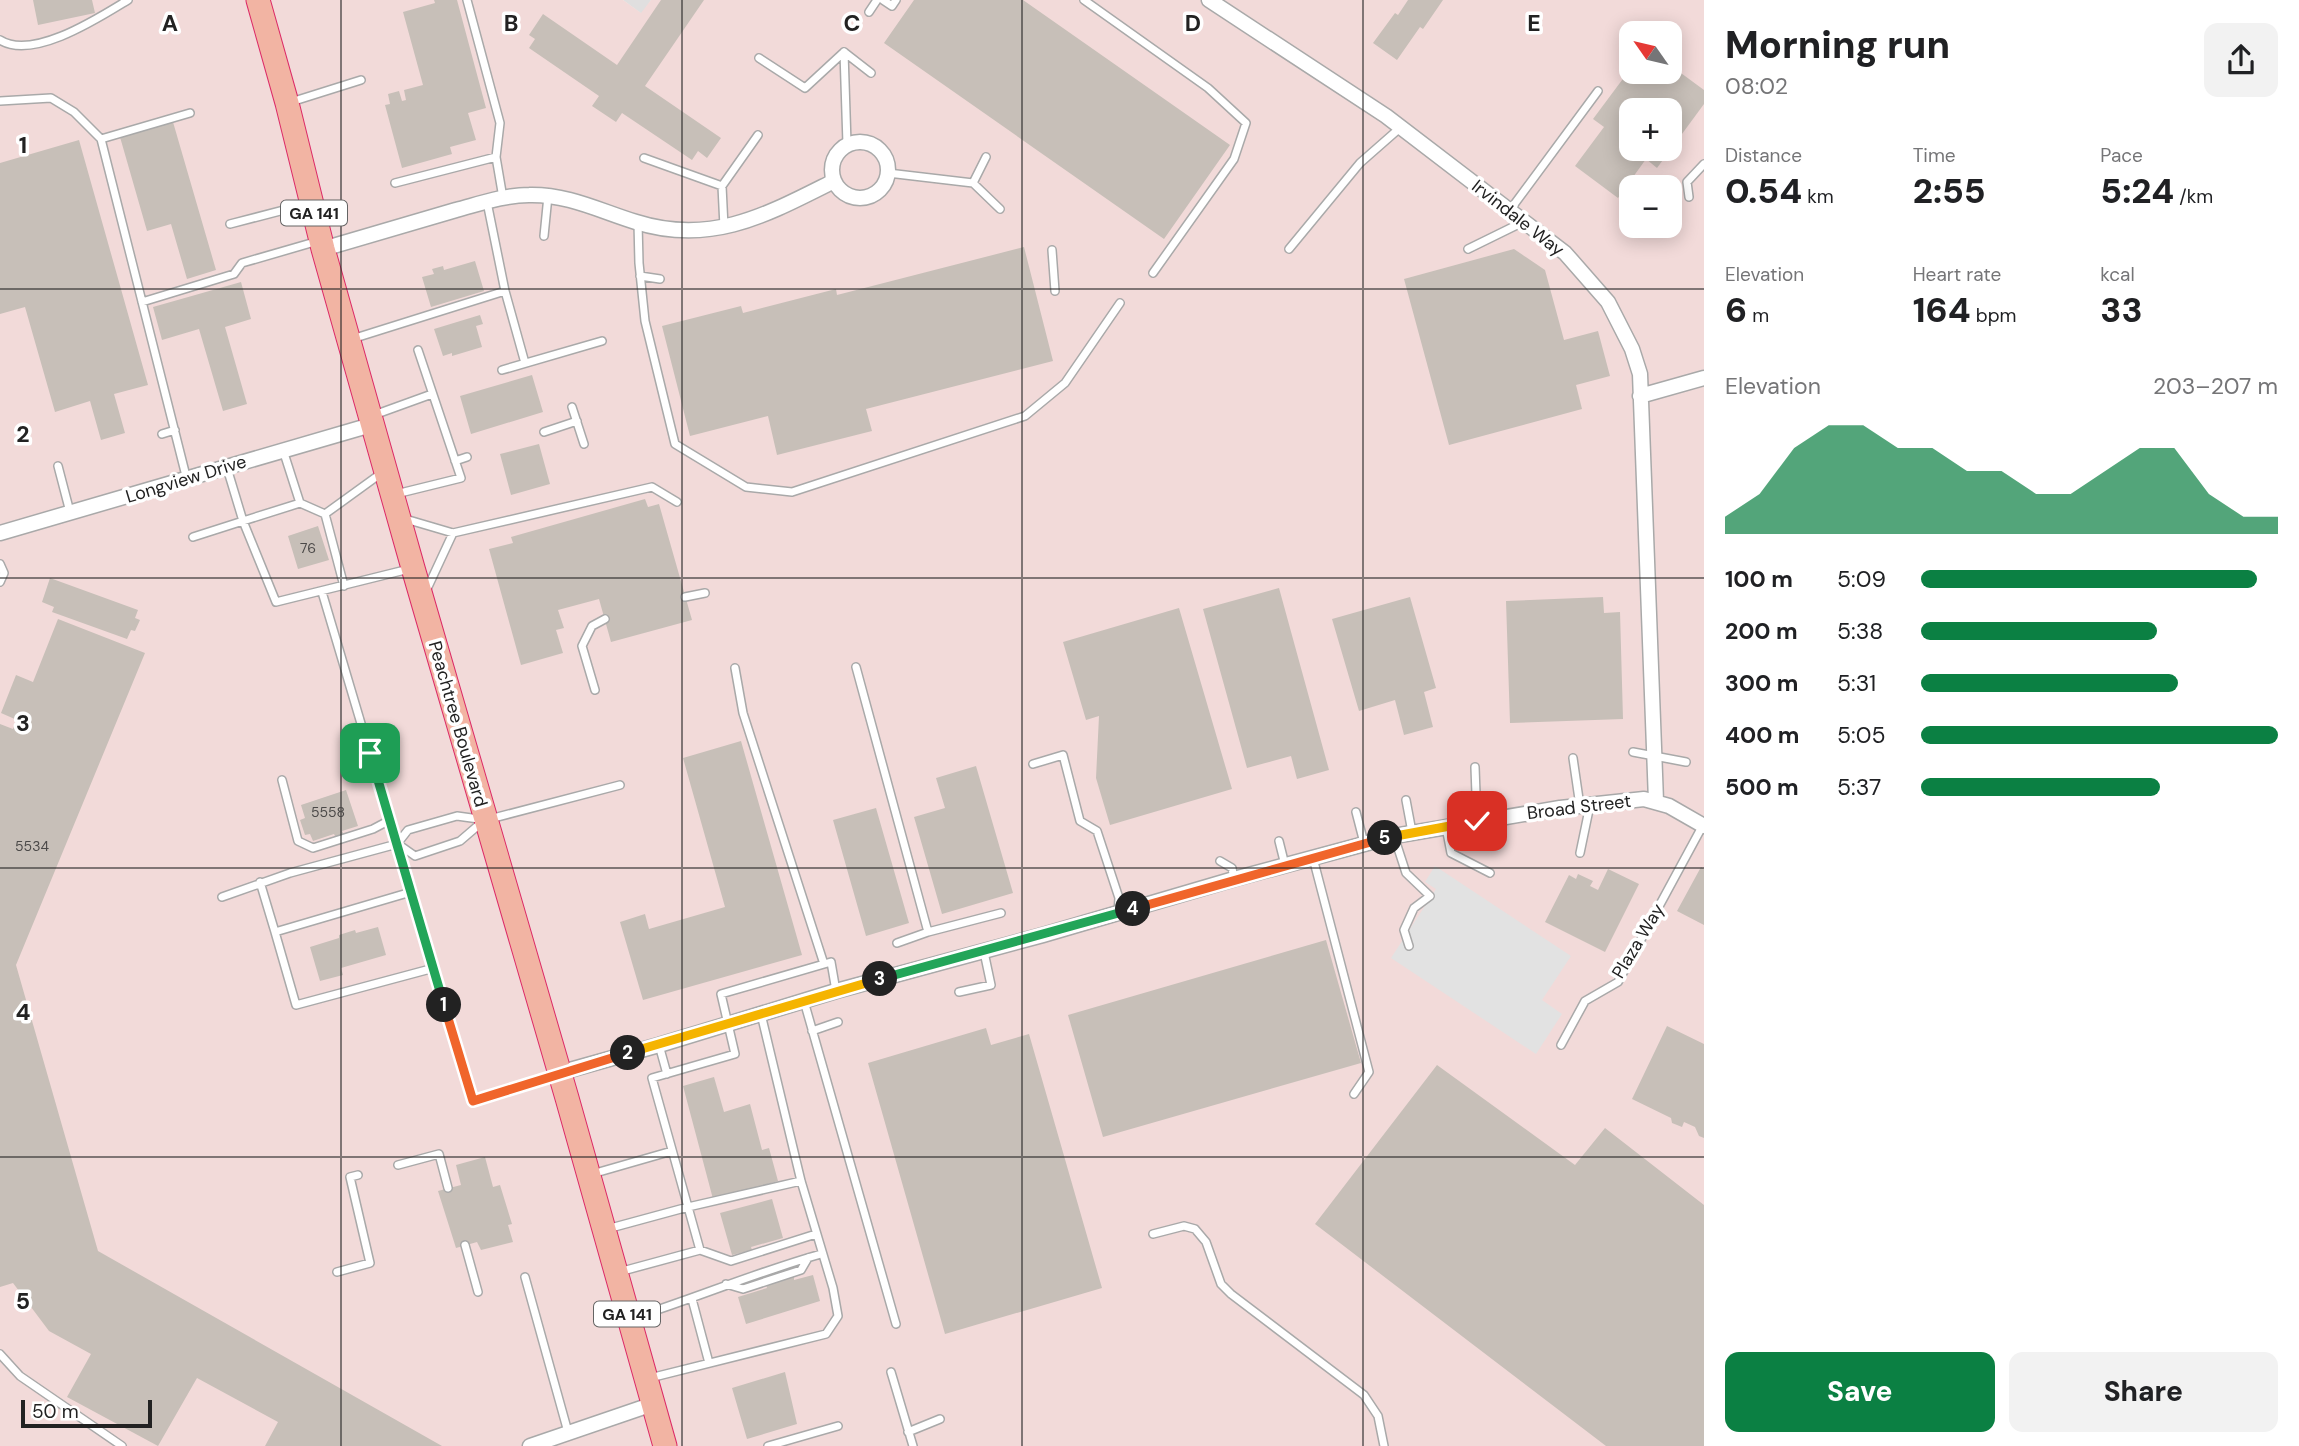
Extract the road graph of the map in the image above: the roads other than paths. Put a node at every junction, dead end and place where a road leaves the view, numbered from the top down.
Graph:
1 (128, 0) edge
2 (258, 0) edge
3 (467, 0) edge
4 (877, 0) edge
5 (883, 0) edge
6 (896, 0) edge
7 (1084, 0) edge
8 (1209, 0) edge
9 (869, 12) dead end
10 (0, 40) edge
11 (844, 52) junction
12 (759, 58) dead end
13 (871, 72) dead end
14 (361, 80) dead end
15 (1598, 91) dead end
16 (0, 101) edge
17 (287, 103) junction
18 (190, 113) dead end
19 (1401, 127) junction
20 (758, 135) dead end
21 (101, 139) junction
22 (847, 144) junction
23 (496, 156) junction
24 (986, 157) dead end
25 (644, 158) dead end
26 (1704, 164) edge
27 (888, 173) junction
28 (834, 181) junction
29 (396, 183) dead end
30 (974, 183) junction
31 (722, 186) junction
32 (548, 196) junction
33 (1689, 197) dead end
34 (503, 198) junction
35 (487, 202) junction
36 (311, 203) junction
37 (1000, 209) dead end
38 (1509, 210) junction
39 (1524, 222) junction
40 (230, 223) dead end
41 (638, 223) junction
42 (724, 228) junction
43 (544, 236) dead end
44 (322, 245) junction
45 (1289, 249) dead end
46 (1468, 249) dead end
47 (1052, 250) dead end
48 (1153, 274) dead end
49 (640, 276) junction
50 (660, 279) dead end
51 (505, 291) junction
52 (1055, 291) dead end
53 (142, 302) junction
54 (1120, 303) dead end
55 (348, 340) junction
56 (601, 341) dead end
57 (418, 350) dead end
58 (525, 363) junction
59 (502, 370) dead end
60 (1704, 377) edge
61 (432, 394) junction
62 (1640, 396) junction
63 (572, 407) dead end
64 (370, 421) junction
65 (577, 421) junction
66 (175, 430) junction
67 (544, 432) dead end
68 (162, 434) dead end
69 (584, 444) dead end
70 (283, 450) junction
71 (467, 457) dead end
72 (455, 461) junction
73 (58, 466) dead end
74 (227, 468) junction
75 (386, 471) junction
76 (187, 480) junction
77 (677, 502) dead end
78 (300, 503) junction
79 (397, 506) junction
80 (70, 512) junction
81 (325, 514) junction
82 (243, 521) junction
83 (0, 533) edge
84 (453, 533) junction
85 (193, 537) dead end
86 (0, 564) edge
87 (413, 568) junction
88 (0, 582) edge
89 (344, 586) junction
90 (322, 592) junction
91 (705, 593) dead end
92 (685, 597) dead end
93 (422, 600) junction
94 (605, 619) dead end
95 (856, 667) dead end
96 (735, 668) dead end
97 (594, 690) dead end
98 (1633, 752) dead end
99 (1654, 757) junction
100 (1573, 758) dead end
101 (1686, 762) dead end
102 (1033, 764) dead end
103 (1475, 767) dead end
104 (282, 780) dead end
105 (620, 785) dead end
106 (1406, 800) dead end
107 (1656, 801) junction
108 (1585, 805) junction
109 (1356, 811) dead end
110 (390, 820) junction
111 (486, 820) junction
112 (1477, 821) junction
113 (1704, 825) edge
114 (1446, 826) junction
115 (1412, 832) junction
116 (1394, 836) junction
117 (1279, 841) dead end
118 (397, 844) junction
119 (1364, 844) junction
120 (1580, 853) dead end
121 (1313, 859) junction
122 (1220, 861) dead end
123 (1285, 866) junction
124 (1490, 873) dead end
125 (1234, 879) junction
126 (260, 883) junction
127 (411, 892) junction
128 (222, 897) dead end
129 (1001, 913) dead end
130 (1118, 914) junction
131 (275, 932) junction
132 (928, 932) junction
133 (897, 943) dead end
134 (1409, 946) dead end
135 (984, 952) junction
136 (824, 964) junction
137 (434, 968) junction
138 (836, 991) junction
139 (959, 992) dead end
140 (804, 1001) junction
141 (761, 1014) junction
142 (838, 1022) dead end
143 (727, 1024) junction
144 (812, 1031) junction
145 (659, 1045) junction
146 (1561, 1045) dead end
147 (559, 1073) junction
148 (667, 1074) junction
149 (1354, 1094) dead end
150 (672, 1151) junction
151 (398, 1165) dead end
152 (358, 1175) dead end
153 (587, 1175) junction
154 (801, 1181) junction
155 (448, 1188) dead end
156 (688, 1207) junction
157 (603, 1230) junction
158 (816, 1234) junction
159 (1153, 1234) dead end
160 (465, 1245) dead end
161 (700, 1250) junction
162 (821, 1254) junction
163 (337, 1272) dead end
164 (615, 1273) junction
165 (525, 1278) dead end
166 (478, 1292) dead end
167 (692, 1299) junction
168 (628, 1319) junction
169 (896, 1324) dead end
170 (0, 1354) edge
171 (709, 1363) junction
172 (891, 1372) dead end
173 (646, 1379) junction
174 (653, 1404) junction
175 (940, 1419) dead end
176 (838, 1426) dead end
177 (908, 1432) junction
178 (560, 1438) edge
179 (122, 1446) edge
180 (530, 1446) edge
181 (665, 1446) edge
182 (768, 1446) edge
183 (913, 1446) edge
184 (1384, 1446) edge

1 - 10 lane
2 - 17 highway, Peachtree Boulevard / GA 141
3 - 23 lane
4 - 9 lane
5 - 6 lane
7 - 48 lane
8 - 19 street, Irvindale Way
11 - 12 lane
11 - 13 lane
11 - 22 lane
14 - 17 lane
15 - 38 lane
16 - 21 lane
17 - 36 highway, Peachtree Boulevard / GA 141
18 - 21 lane
19 - 38 street, Irvindale Way
19 - 45 lane
20 - 31 lane
21 - 53 lane
22 - 27 street
22 - 28 street
23 - 29 lane
23 - 34 lane
24 - 30 lane
25 - 31 lane
26 - 33 lane
27 - 28 street
27 - 30 lane
28 - 42 street
30 - 37 lane
31 - 42 lane
32 - 34 street
32 - 41 street
32 - 43 lane
34 - 35 street
35 - 44 street
35 - 51 lane
36 - 40 lane
36 - 44 highway, Peachtree Boulevard / GA 141
38 - 39 street, Irvindale Way
39 - 46 lane
39 - 62 street, Irvindale Way
41 - 42 street
41 - 49 lane
44 - 53 lane
44 - 55 highway, Peachtree Boulevard / GA 141
47 - 52 lane
49 - 50 lane
49 - 54 lane
51 - 55 lane
51 - 58 lane
53 - 66 lane
55 - 64 highway, Peachtree Boulevard / GA 141
56 - 58 lane
57 - 61 lane
58 - 59 lane
60 - 62 street
61 - 64 lane
61 - 72 lane
62 - 99 street, Irvindale Way
63 - 65 lane
64 - 70 street, Longview Drive
64 - 75 highway, Peachtree Boulevard / GA 141
65 - 67 lane
65 - 69 lane
66 - 68 lane
66 - 76 lane
70 - 74 street, Longview Drive
70 - 78 lane
71 - 72 lane
72 - 79 lane
73 - 80 lane
74 - 76 street, Longview Drive
74 - 82 lane
75 - 79 highway, Peachtree Boulevard / GA 141
75 - 81 lane
76 - 80 street, Longview Drive
77 - 84 lane
78 - 81 lane
78 - 82 lane
79 - 84 lane
79 - 87 highway, Peachtree Boulevard / GA 141
80 - 83 street, Longview Drive
81 - 89 lane
82 - 85 lane
82 - 90 lane
84 - 93 lane
86 - 88 lane
87 - 89 lane
87 - 93 highway, Peachtree Boulevard / GA 141
89 - 90 lane
90 - 110 lane
91 - 92 lane
93 - 111 highway, Peachtree Boulevard / GA 141
94 - 97 lane
95 - 132 lane
96 - 136 lane
98 - 99 lane
99 - 101 lane
99 - 107 street, Irvindale Way
100 - 108 lane
102 - 130 lane
103 - 112 lane
104 - 110 lane
105 - 111 lane
106 - 115 lane
107 - 108 street, Broad Street
107 - 113 street, Broad Street
108 - 112 street, Broad Street
108 - 120 lane
109 - 119 lane
110 - 118 lane
111 - 118 lane
111 - 118 lane
111 - 147 highway, Peachtree Boulevard / GA 141
112 - 114 street, Broad Street
113 - 146 lane, Plaza Way
114 - 115 street, Broad Street
114 - 124 lane
115 - 116 street, Broad Street
116 - 119 street, Broad Street
116 - 134 lane
117 - 123 lane
118 - 126 lane
118 - 127 lane
119 - 121 street, Broad Street
121 - 123 street, Broad Street
121 - 149 lane
122 - 125 lane
123 - 125 street, Broad Street
125 - 130 street, Broad Street
126 - 128 lane
126 - 131 lane
127 - 131 lane
127 - 137 lane
129 - 132 lane
130 - 135 street, Broad Street
131 - 137 lane
132 - 133 lane
135 - 138 street, Broad Street
135 - 139 lane
136 - 138 lane
136 - 143 lane
137 - 147 lane
138 - 140 street, Broad Street
140 - 141 street, Broad Street
140 - 144 lane
141 - 143 street, Broad Street
141 - 154 lane
142 - 144 lane
143 - 145 street, Broad Street
143 - 148 lane
144 - 169 lane
145 - 147 street, Broad Street
145 - 148 lane
147 - 153 highway, Peachtree Boulevard / GA 141
148 - 150 lane
150 - 153 lane
150 - 156 lane
151 - 155 lane
152 - 163 lane
153 - 157 highway, Peachtree Boulevard / GA 141
154 - 156 lane
154 - 158 lane
156 - 157 lane
156 - 161 lane
157 - 164 highway, Peachtree Boulevard / GA 141
158 - 161 lane
158 - 162 lane
159 - 184 lane
160 - 166 lane
161 - 164 lane
162 - 167 lane
162 - 171 lane
164 - 168 highway, Peachtree Boulevard / GA 141
165 - 178 lane
167 - 168 lane
167 - 171 lane
168 - 173 highway, Peachtree Boulevard / GA 141
170 - 179 lane
171 - 173 lane
172 - 177 lane
173 - 174 highway, Peachtree Boulevard / GA 141
174 - 178 street
174 - 181 highway, Peachtree Boulevard / GA 141
175 - 177 lane
176 - 182 lane
177 - 183 lane
178 - 180 street

